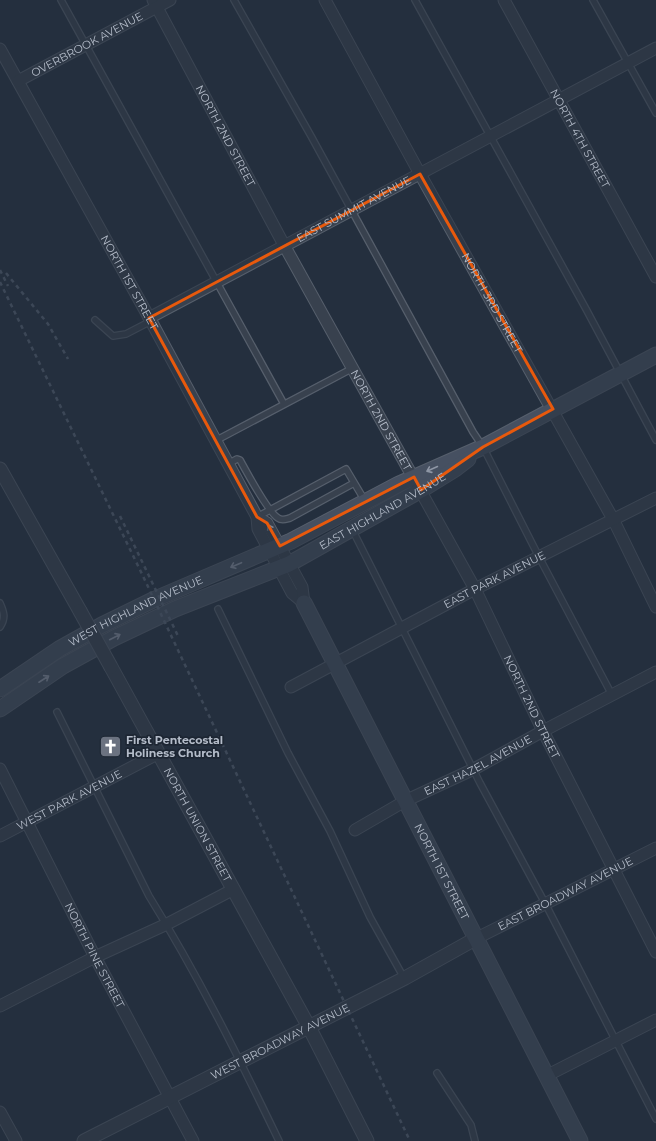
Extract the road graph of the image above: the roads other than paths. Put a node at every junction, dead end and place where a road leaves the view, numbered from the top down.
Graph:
1 (61, 0) edge
2 (170, 0) edge
3 (234, 0) edge
4 (325, 0) edge
5 (414, 0) edge
6 (504, 0) edge
7 (593, 0) edge
8 (155, 4) edge
9 (86, 45) junction
10 (656, 48) edge
11 (0, 49) edge
12 (628, 63) junction
13 (18, 81) junction
14 (558, 101) junction
15 (656, 113) edge
16 (490, 137) junction
17 (420, 174) junction
18 (351, 210) junction
19 (284, 245) junction
20 (656, 277) edge
21 (216, 282) junction
22 (95, 320) dead end
23 (150, 320) junction
24 (656, 355) edge
25 (353, 368) junction
26 (622, 373) junction
27 (284, 404) junction
28 (553, 409) junction
29 (656, 440) edge
30 (215, 441) junction
31 (483, 447) junction
32 (228, 464) junction
33 (0, 469) edge
34 (414, 477) junction
35 (354, 482) junction
36 (421, 490) junction
37 (656, 498) edge
38 (365, 501) junction
39 (270, 509) junction
40 (257, 517) junction
41 (613, 519) junction
42 (352, 529) junction
43 (275, 549) junction
44 (539, 557) junction
45 (284, 566) junction
46 (475, 589) junction
47 (0, 602) edge
48 (304, 603) joint
49 (656, 607) edge
50 (218, 609) dead end
51 (0, 627) edge
52 (402, 628) junction
53 (334, 663) junction
54 (656, 672) edge
55 (291, 687) dead end
56 (0, 689) edge
57 (612, 695) junction
58 (0, 709) edge
59 (57, 712) dead end
60 (543, 731) junction
61 (159, 753) junction
62 (0, 769) edge
63 (474, 769) junction
64 (94, 787) junction
65 (405, 801) junction
66 (27, 822) junction
67 (355, 830) dead end
68 (0, 836) edge
69 (656, 848) edge
70 (613, 869) junction
71 (234, 889) junction
72 (546, 905) junction
73 (167, 924) junction
74 (475, 939) junction
75 (656, 952) edge
76 (95, 957) junction
77 (405, 978) junction
78 (0, 1006) edge
79 (656, 1020) edge
80 (309, 1027) junction
81 (616, 1040) junction
82 (240, 1061) junction
83 (437, 1073) dead end
84 (546, 1076) junction
85 (171, 1097) junction
86 (0, 1112) edge
87 (656, 1119) edge
88 (16, 1141) edge
89 (84, 1141) edge
90 (193, 1141) edge
91 (278, 1141) edge
92 (367, 1141) edge
93 (475, 1141) edge
94 (580, 1141) edge

1 - 9 lane
2 - 8 street, OVERBROOK AVENUE
3 - 18 lane
4 - 17 street, NORTH 3RD STREET
5 - 16 lane
6 - 14 street, NORTH 4TH STREET
7 - 12 lane
8 - 9 street, OVERBROOK AVENUE
8 - 19 street, NORTH 2ND STREET
9 - 13 street, OVERBROOK AVENUE
9 - 21 lane
10 - 12 street, EAST SUMMIT AVENUE
11 - 13 street, NORTH 1ST STREET
12 - 14 street, EAST SUMMIT AVENUE
12 - 15 lane
13 - 23 street, NORTH 1ST STREET
14 - 16 street, EAST SUMMIT AVENUE
14 - 20 street, NORTH 4TH STREET
16 - 17 street, EAST SUMMIT AVENUE
16 - 26 lane
17 - 18 street, EAST SUMMIT AVENUE
17 - 28 street, NORTH 3RD STREET
18 - 19 street, EAST SUMMIT AVENUE
18 - 31 lane
19 - 21 street, EAST SUMMIT AVENUE
19 - 25 street, NORTH 2ND STREET
21 - 23 street, EAST SUMMIT AVENUE
21 - 27 lane
22 - 23 lane
23 - 30 street, NORTH 1ST STREET
24 - 26 main road, EAST HIGHLAND AVENUE
25 - 27 lane
25 - 34 street, NORTH 2ND STREET
26 - 28 main road, EAST HIGHLAND AVENUE
26 - 29 lane
27 - 30 lane
28 - 31 main road, EAST HIGHLAND AVENUE
28 - 41 street, NORTH 3RD STREET
30 - 32 street, NORTH 1ST STREET
31 -> 34 main road, EAST HIGHLAND AVENUE
31 - 36 main road, EAST HIGHLAND AVENUE
31 - 44 lane
32 - 39 lane
32 - 40 street, NORTH 1ST STREET
33 - 61 street, NORTH UNION STREET, bridge
34 - 36 street, NORTH 2ND STREET
34 - 38 main road, EAST HIGHLAND AVENUE
35 - 38 lane
35 - 39 lane
35 - 39 lane
36 - 42 main road, EAST HIGHLAND AVENUE
36 - 46 street, NORTH 2ND STREET
37 - 41 street, EAST PARK AVENUE
38 - 43 main road, EAST HIGHLAND AVENUE
39 - 40 lane
40 - 43 street, NORTH 1ST STREET
41 - 44 street, EAST PARK AVENUE
41 - 49 street, NORTH 3RD STREET
42 - 45 main road, EAST HIGHLAND AVENUE
42 - 52 lane
43 - 45 street, NORTH 1ST STREET
43 -> 56 main road, WEST HIGHLAND AVENUE
44 - 46 street, EAST PARK AVENUE
44 - 57 lane
45 - 48 street, NORTH 1ST STREET
58 -> 45 main road, WEST HIGHLAND AVENUE
46 - 52 street, EAST PARK AVENUE
46 - 60 street, NORTH 2ND STREET
47 - 51 lane
48 - 53 main road, NORTH 1ST STREET
50 - 77 lane
52 - 53 street, EAST PARK AVENUE
52 - 63 lane
53 - 55 street
53 - 65 main road, NORTH 1ST STREET
54 - 57 street, EAST HAZEL AVENUE
57 - 60 street, EAST HAZEL AVENUE
59 - 64 lane
60 - 63 street, EAST HAZEL AVENUE
60 - 70 street, NORTH 2ND STREET
61 - 64 street, WEST PARK AVENUE
61 - 71 street, NORTH UNION STREET
62 - 66 street, NORTH PINE STREET
63 - 65 street, EAST HAZEL AVENUE
63 - 72 lane
64 - 66 street, WEST PARK AVENUE
64 - 73 lane
65 - 67 street, EAST HAZEL AVENUE
65 - 74 main road, NORTH 1ST STREET
66 - 68 street, WEST PARK AVENUE
66 - 76 street, NORTH PINE STREET
69 - 70 street, EAST BROADWAY AVENUE
70 - 72 street, EAST BROADWAY AVENUE
70 - 75 street, NORTH 2ND STREET
71 - 73 street
71 - 80 street, NORTH UNION STREET
72 - 74 street, EAST BROADWAY AVENUE
72 - 81 lane
73 - 76 street
73 - 82 lane
74 - 77 street, WEST BROADWAY AVENUE
74 - 84 main road, NORTH 1ST STREET
76 - 78 street
76 - 85 street, NORTH PINE STREET
77 - 80 street, WEST BROADWAY AVENUE
79 - 81 street
80 - 82 street, WEST BROADWAY AVENUE
80 - 92 street, NORTH UNION STREET
81 - 84 street
81 - 87 lane
82 - 85 street, WEST BROADWAY AVENUE
82 - 91 lane
83 - 93 lane
84 - 94 main road, NORTH 1ST STREET
85 - 89 street, WEST BROADWAY AVENUE
85 - 90 street, NORTH PINE STREET
86 - 88 street

